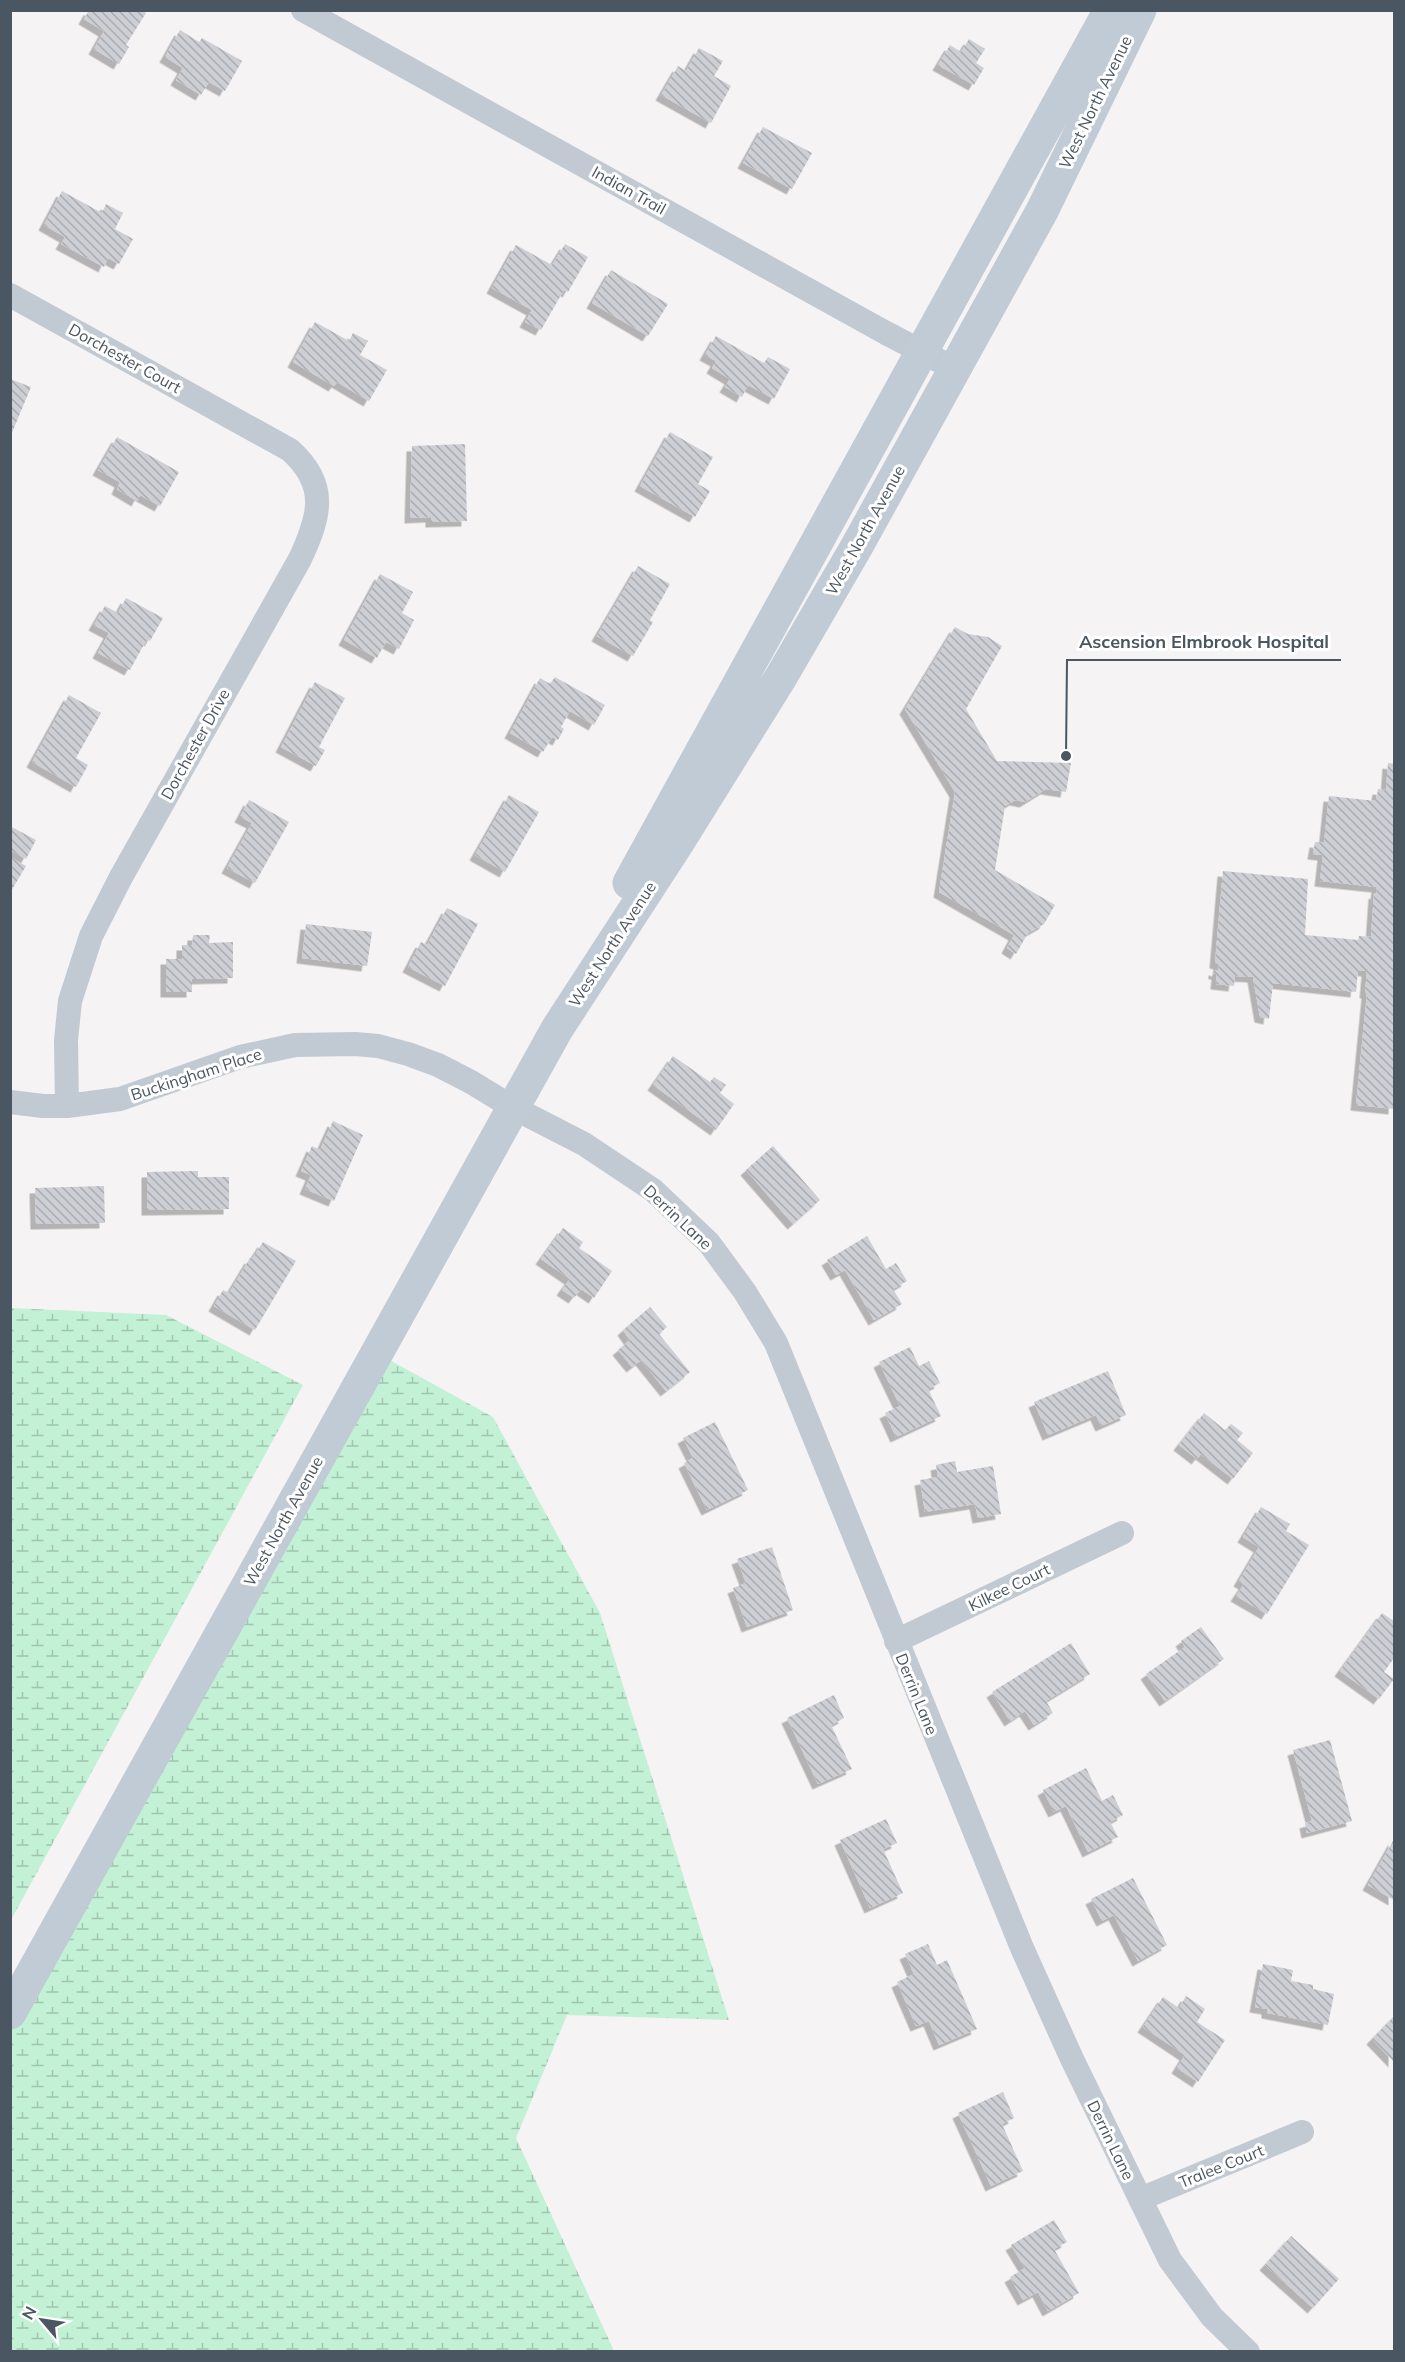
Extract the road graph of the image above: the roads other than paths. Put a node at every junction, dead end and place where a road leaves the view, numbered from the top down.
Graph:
1 (303, 10) edge
2 (1110, 10) edge
3 (1140, 10) edge
4 (10, 295) edge
5 (921, 351) junction
6 (955, 369) junction
7 (240, 421) joint
8 (557, 1029) junction
9 (10, 1102) edge
10 (67, 1106) junction
11 (512, 1107) junction
12 (1122, 1533) dead end
13 (896, 1641) junction
14 (10, 2013) edge
15 (1302, 2133) dead end
16 (1140, 2199) junction
17 (1248, 2352) edge

1 - 5 street, Indian Trail
2 - 5 main road, West North Avenue
3 - 6 main road, West North Avenue
4 - 7 street, Dorchester Court
5 - 6 street, Indian Trail
5 - 8 main road, West North Avenue
6 - 8 main road, West North Avenue
7 - 10 street, Dorchester Drive
8 - 11 main road, West North Avenue
9 - 10 street, Buckingham Place
10 - 11 street, Buckingham Place
11 - 13 street, Derrin Lane
11 - 14 main road, West North Avenue
12 - 13 street, Kilkee Court
13 - 16 street, Derrin Lane
15 - 16 street, Tralee Court
16 - 17 street, Derrin Lane

